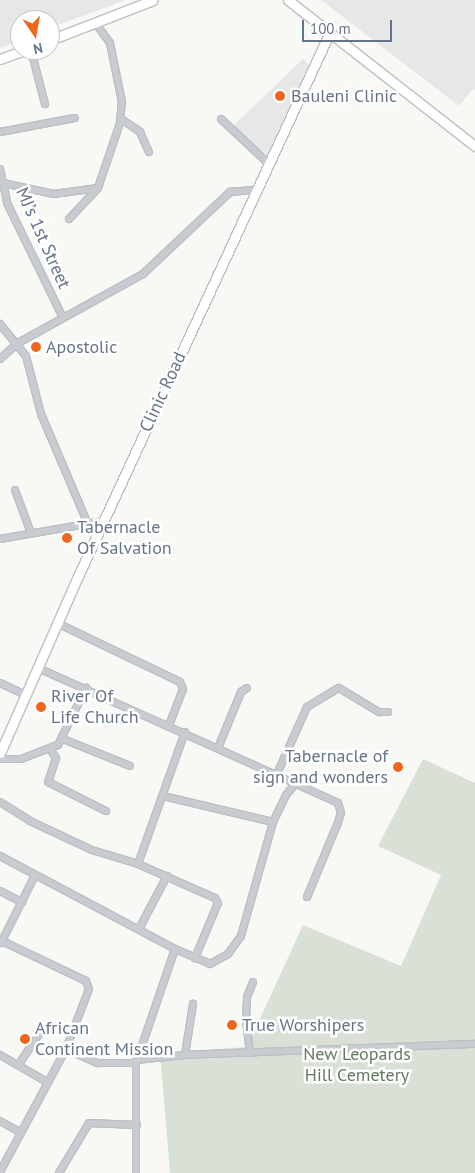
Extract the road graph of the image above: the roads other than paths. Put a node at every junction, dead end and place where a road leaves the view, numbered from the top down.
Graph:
1 (154, 0) edge
2 (288, 0) edge
3 (95, 22) junction
4 (329, 34) junction
5 (60, 36) edge
6 (34, 60) edge
7 (45, 104) dead end
8 (76, 118) dead end
9 (221, 118) dead end
10 (121, 119) junction
11 (0, 132) edge
12 (475, 146) edge
13 (149, 152) dead end
14 (268, 162) junction
15 (0, 169) edge
16 (3, 183) junction
17 (98, 188) junction
18 (255, 190) junction
19 (69, 219) dead end
20 (63, 318) junction
21 (0, 324) edge
22 (18, 343) junction
23 (0, 359) edge
24 (16, 490) dead end
25 (103, 521) junction
26 (88, 524) junction
27 (31, 533) junction
28 (0, 538) edge
29 (57, 623) junction
30 (38, 668) junction
31 (0, 684) edge
32 (86, 688) junction
33 (246, 688) dead end
34 (26, 695) junction
35 (388, 712) dead end
36 (169, 726) junction
37 (184, 732) junction
38 (63, 739) junction
39 (218, 748) junction
40 (50, 749) junction
41 (0, 753) edge
42 (0, 759) edge
43 (130, 766) dead end
44 (278, 774) junction
45 (296, 782) junction
46 (163, 796) junction
47 (0, 802) edge
48 (106, 811) dead end
49 (273, 822) junction
50 (0, 856) edge
51 (138, 864) junction
52 (35, 875) junction
53 (167, 876) junction
54 (0, 891) edge
55 (307, 897) dead end
56 (22, 902) junction
57 (139, 929) junction
58 (1, 943) edge
59 (175, 949) junction
60 (195, 958) junction
61 (253, 982) dead end
62 (193, 1004) dead end
63 (39, 1034) dead end
64 (475, 1044) edge
65 (66, 1049) junction
66 (250, 1053) junction
67 (0, 1055) edge
68 (185, 1055) junction
69 (136, 1062) junction
70 (19, 1064) junction
71 (47, 1082) junction
72 (0, 1121) edge
73 (137, 1125) junction
74 (20, 1132) junction
75 (0, 1172) edge
76 (59, 1173) edge
77 (136, 1173) edge

1 - 3 street
2 - 4 street
3 - 5 street
3 - 10 street
4 - 12 street
4 - 14 street, Clinic Road
6 - 7 street
8 - 11 street
9 - 14 street
10 - 13 street
10 - 17 street
14 - 18 street, Clinic Road
15 - 16 street, MJ’s 1st Street
16 - 17 street
16 - 20 street, MJ’s 1st Street
17 - 19 street
18 - 20 street
18 - 25 street, Clinic Road
20 - 22 street
21 - 22 street
22 - 23 street
22 - 26 street
24 - 27 street
25 - 26 street
25 - 29 street, Clinic Road
26 - 27 street
27 - 28 street
29 - 30 street, Clinic Road
29 - 36 street
30 - 32 street
30 - 34 street, Clinic Road
31 - 34 street
32 - 36 street
32 - 38 street
33 - 39 street
34 - 41 street, Clinic Road
35 - 44 street
36 - 37 street
37 - 39 street
37 - 46 street
38 - 40 street
38 - 43 street
39 - 44 street
40 - 42 street
40 - 48 street
44 - 45 street
45 - 49 street
45 - 55 street
46 - 49 street
46 - 51 street
47 - 51 street
49 - 60 street
50 - 52 street
51 - 53 street
52 - 56 street
52 - 57 street
53 - 57 street
53 - 60 street
54 - 56 street
56 - 58 street
57 - 59 street
58 - 65 street
59 - 60 street
59 - 69 street
61 - 66 street
62 - 68 street
63 - 70 street
64 - 66 street
65 - 69 street
65 - 71 street
66 - 68 street
67 - 70 street
68 - 69 street
69 - 73 street
70 - 71 street
71 - 74 street
72 - 74 street
73 - 76 street
73 - 77 street
74 - 75 street

